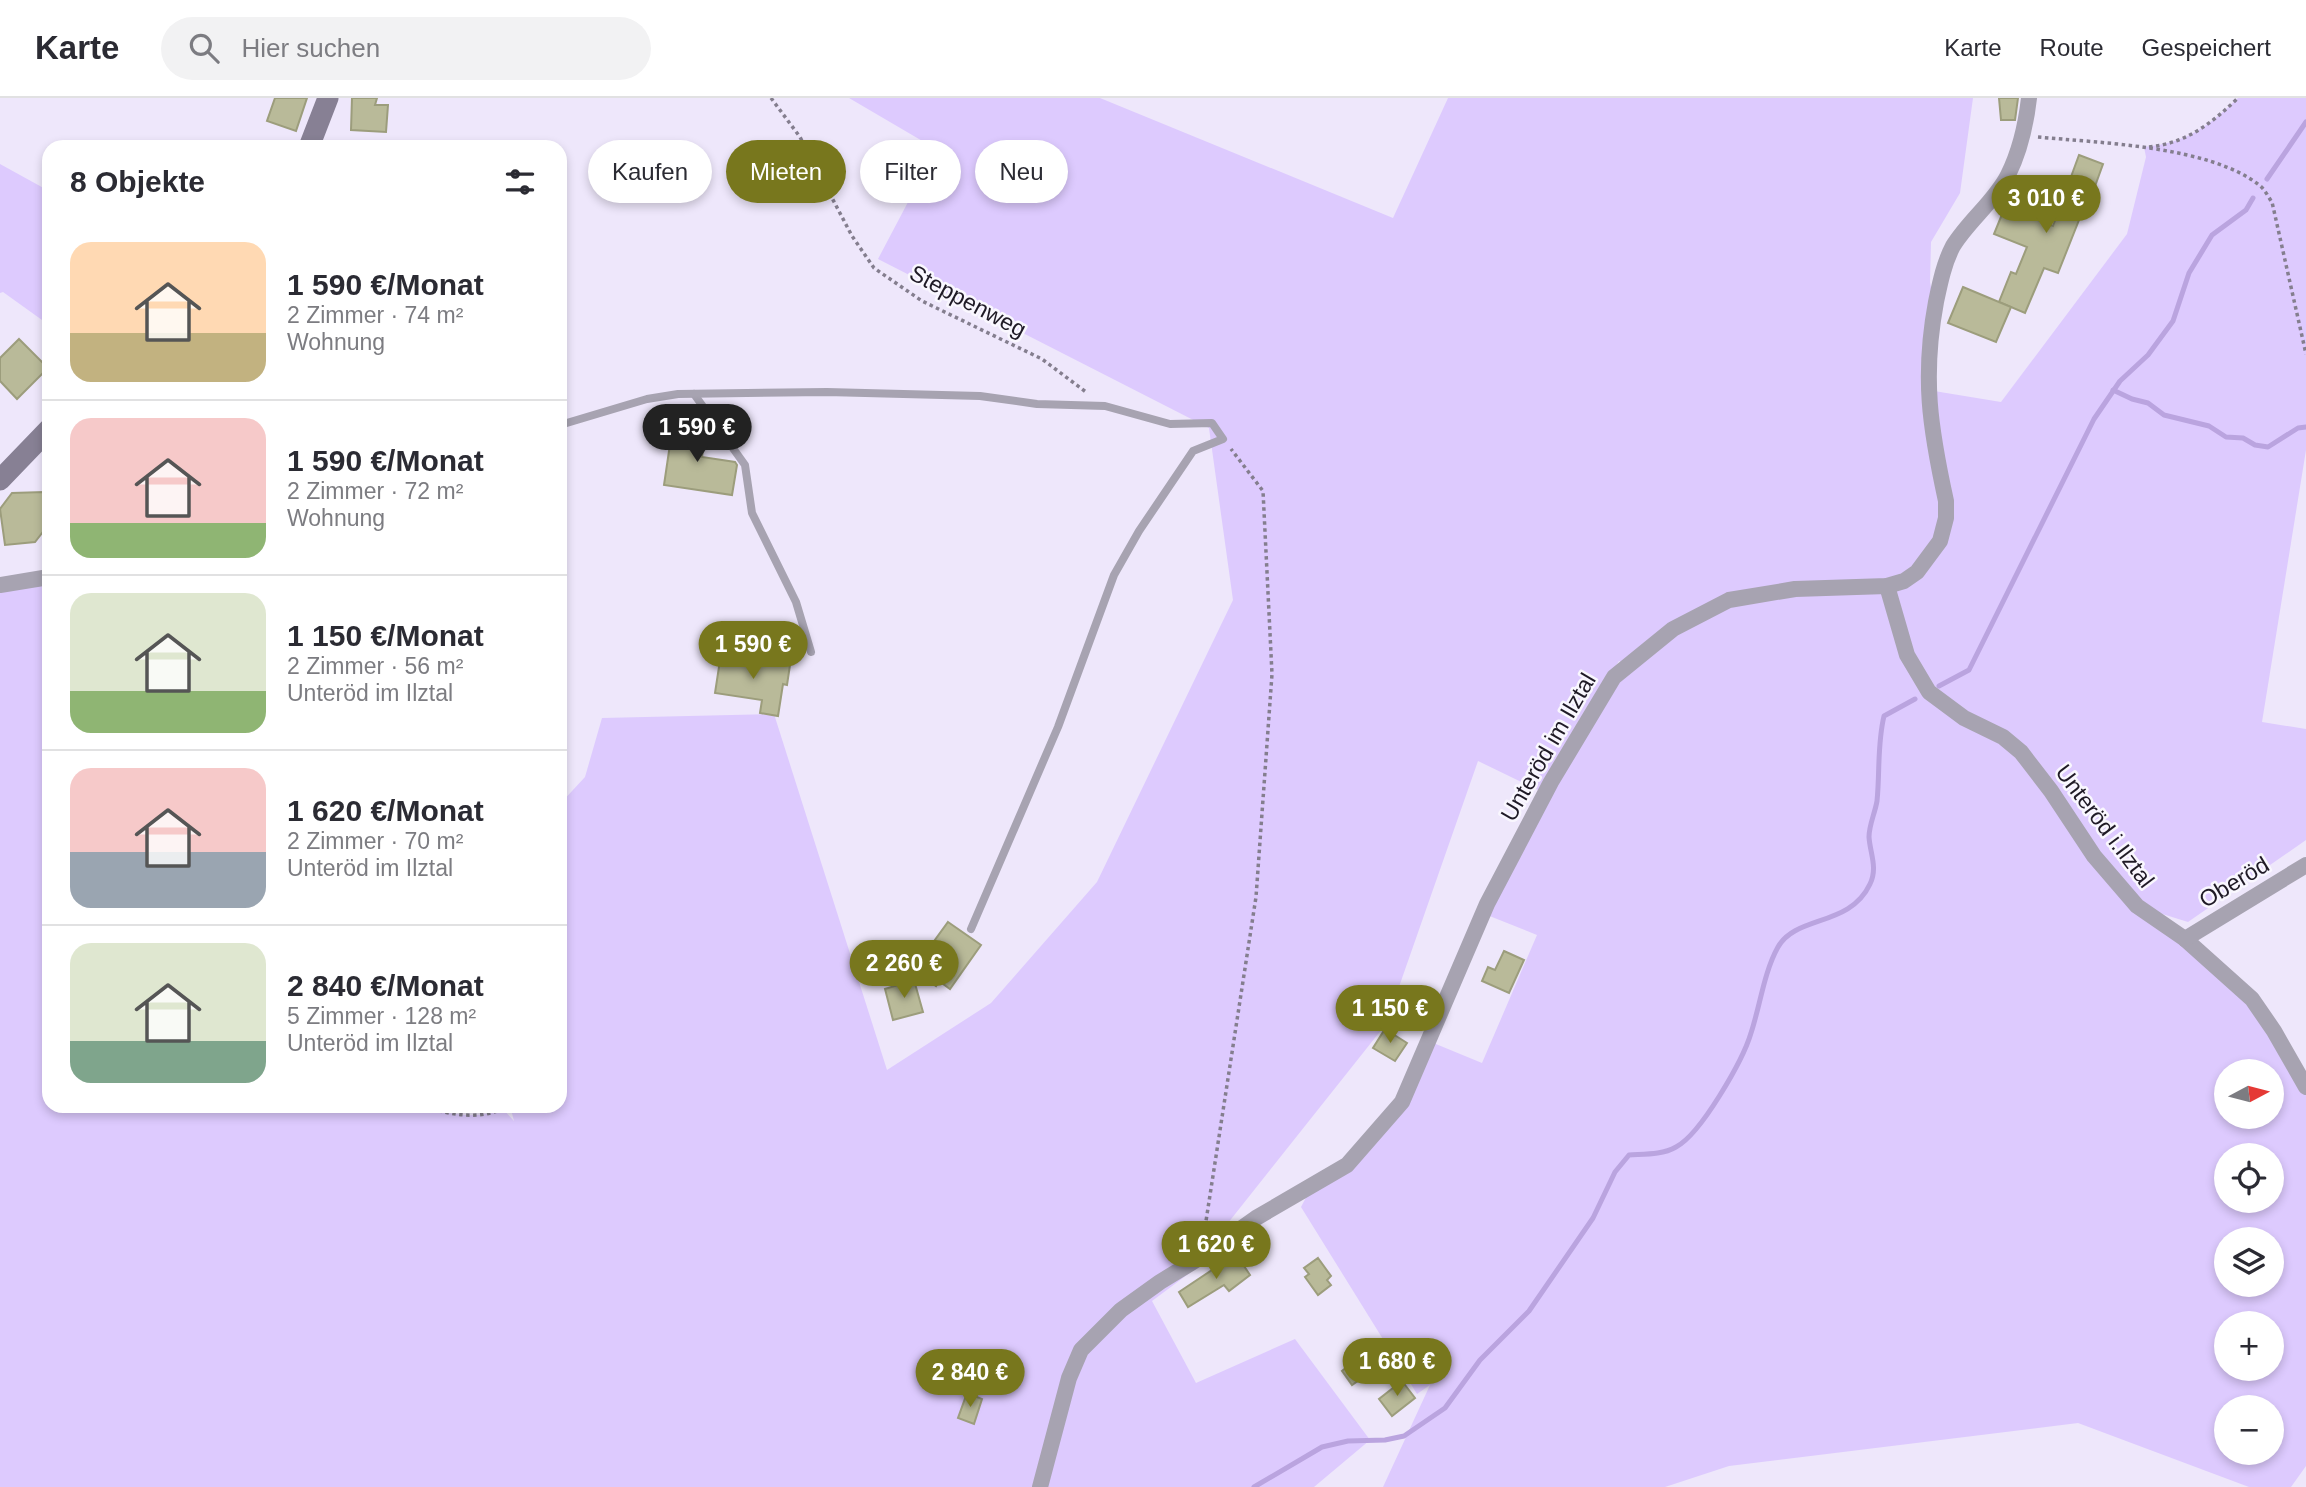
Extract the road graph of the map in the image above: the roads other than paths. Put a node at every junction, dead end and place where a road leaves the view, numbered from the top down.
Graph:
1 (328, 98) edge
2 (2029, 98) edge
3 (312, 140) edge
4 (694, 394) junction
5 (567, 423) edge
6 (42, 436) edge
7 (0, 480) edge
8 (42, 578) edge
9 (0, 585) edge
10 (1887, 586) junction
11 (811, 652) dead end
12 (2306, 865) edge
13 (971, 929) dead end
14 (2185, 939) junction
15 (2306, 1087) edge
16 (1040, 1487) edge

1 - 3 street
2 - 10 street, Unteröd im Ilztal
4 - 5 lane
4 - 11 lane
4 - 13 lane
6 - 7 street
8 - 9 street
10 - 14 street, Unteröd i.Ilztal
10 - 16 street, Unteröd im Ilztal
12 - 14 street, Oberöd
14 - 15 street, Unteröd i.Ilztal

